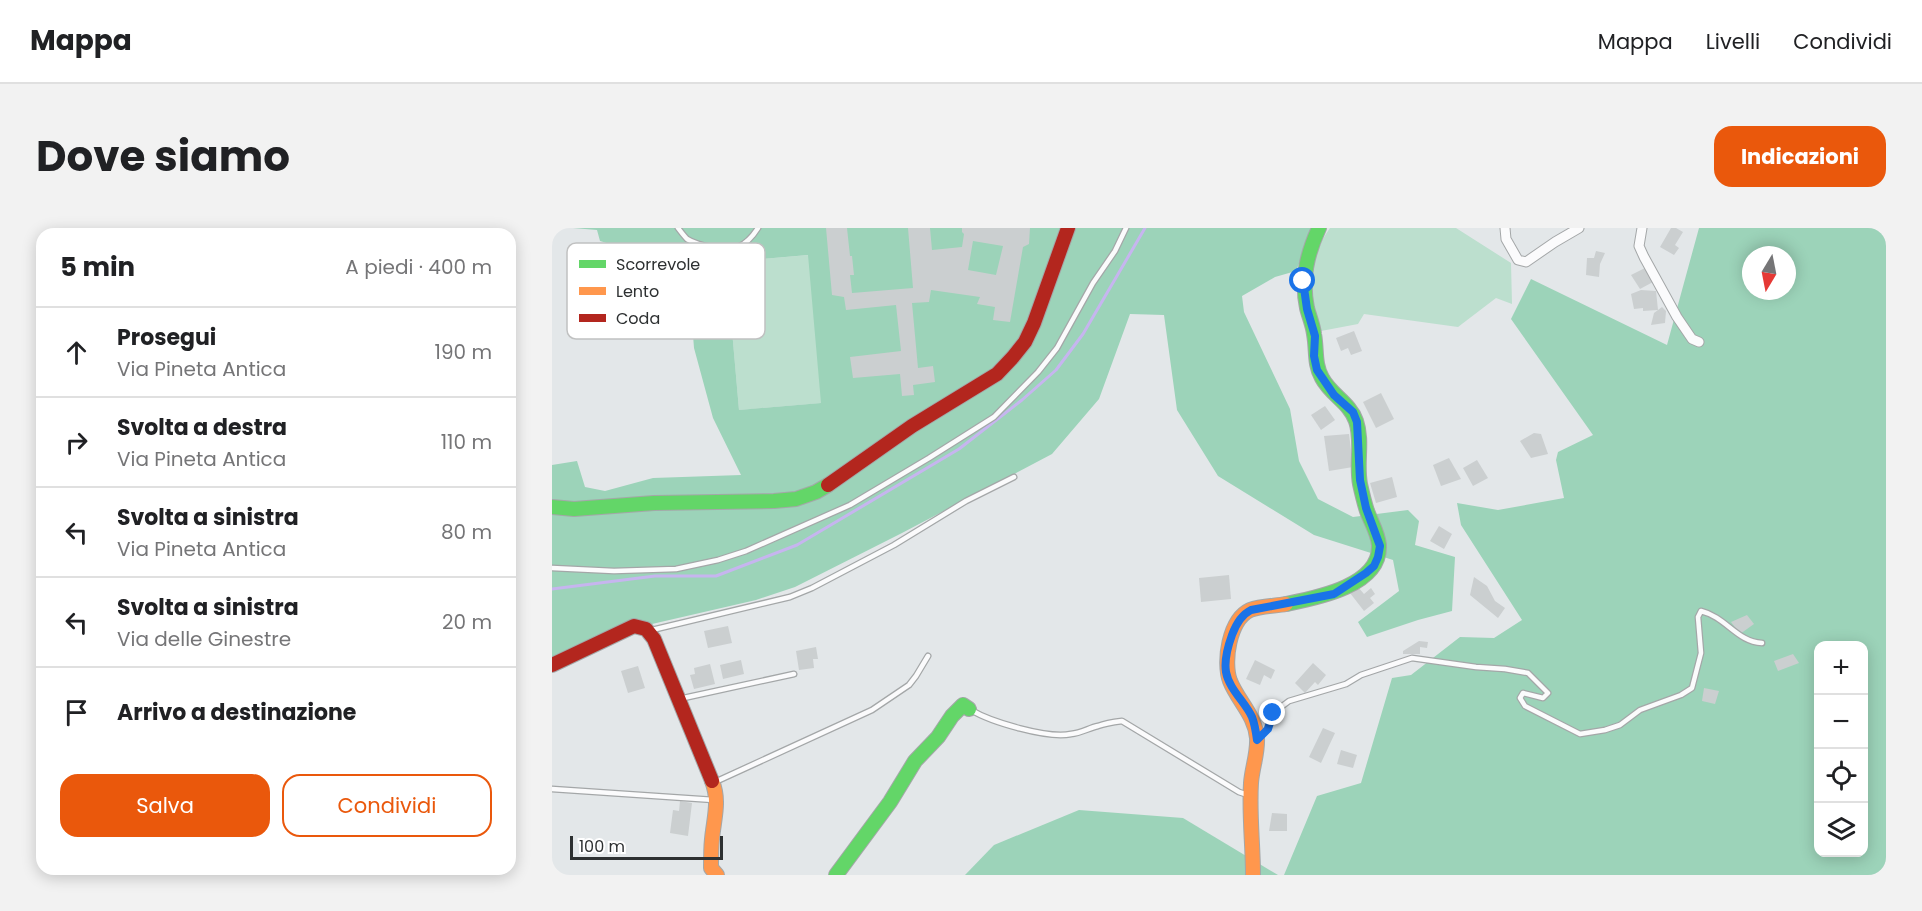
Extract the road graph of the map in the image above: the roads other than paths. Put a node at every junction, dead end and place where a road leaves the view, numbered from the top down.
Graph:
1 (678, 228) edge
2 (758, 228) edge
3 (1068, 228) edge
4 (1126, 228) edge
5 (1319, 228) edge
6 (1505, 228) edge
7 (1579, 228) edge
8 (1642, 228) edge
9 (697, 243) edge
10 (745, 243) edge
11 (1699, 342) dead end
12 (1014, 477) dead end
13 (552, 507) edge
14 (552, 568) edge
15 (649, 630) junction
16 (1762, 644) dead end
17 (928, 656) dead end
18 (552, 665) edge
19 (794, 674) dead end
20 (677, 699) junction
21 (969, 709) joint
22 (1257, 740) junction
23 (712, 783) junction
24 (552, 789) edge
25 (1251, 795) junction
26 (716, 801) junction
27 (717, 875) edge
28 (836, 875) edge
29 (1253, 875) edge

1 - 9 lane
2 - 10 lane
3 - 13 street
4 - 14 lane
5 - 22 street
6 - 7 street
8 - 11 street
12 - 15 lane
15 - 18 street
15 - 20 street
16 - 22 lane
17 - 23 lane
19 - 20 lane
20 - 23 street
21 - 25 lane
21 - 28 street
22 - 25 street
23 - 26 street
24 - 26 lane
25 - 29 street
26 - 27 street

